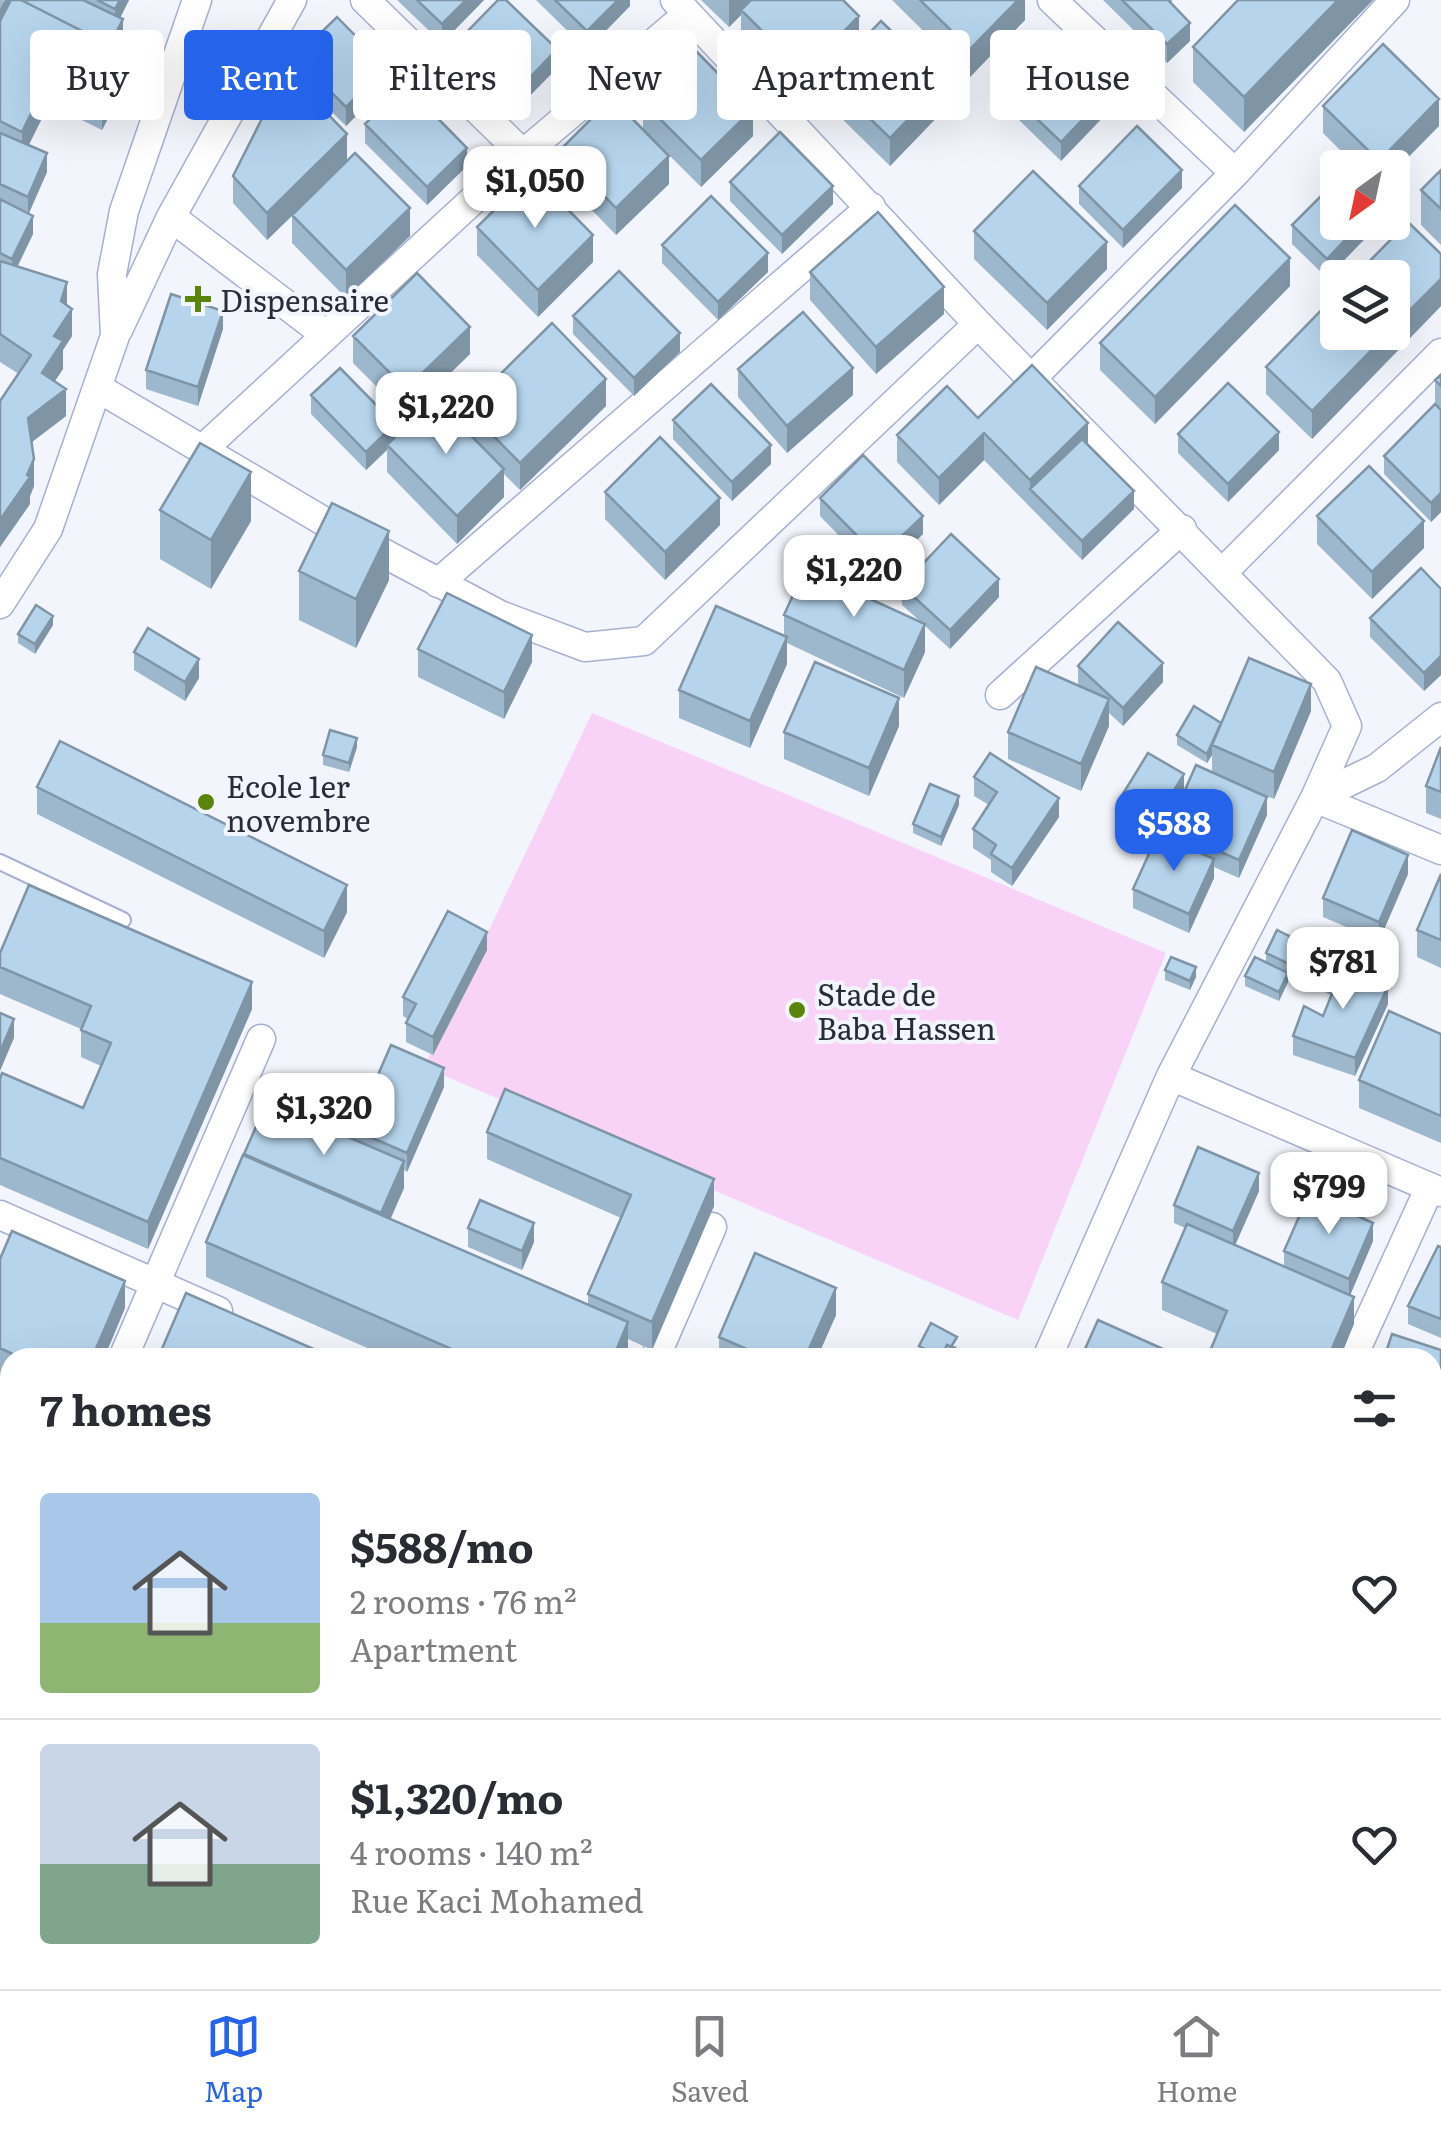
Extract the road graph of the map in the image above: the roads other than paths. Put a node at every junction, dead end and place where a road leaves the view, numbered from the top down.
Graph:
1 (197, 0) edge
2 (292, 0) edge
3 (364, 0) edge
4 (1052, 0) edge
5 (1395, 0) edge
6 (682, 7) edge
7 (523, 154) junction
8 (1235, 173) junction
9 (871, 207) junction
10 (171, 217) junction
11 (978, 324) junction
12 (116, 336) junction
13 (326, 336) junction
14 (1441, 353) edge
15 (1034, 377) junction
16 (98, 388) junction
17 (205, 448) junction
18 (1182, 529) junction
19 (1224, 571) junction
20 (438, 584) junction
21 (0, 604) edge
22 (1000, 695) dead end
23 (1441, 717) edge
24 (1314, 798) junction
25 (1441, 850) edge
26 (0, 862) edge
27 (123, 920) dead end
28 (260, 1039) dead end
29 (1171, 1076) junction
30 (1435, 1190) edge
31 (0, 1215) edge
32 (712, 1227) dead end
33 (156, 1282) junction
34 (246, 1324) edge
35 (128, 1348) edge
36 (659, 1348) edge
37 (1051, 1348) edge
38 (1357, 1348) edge

1 - 12 street
2 - 10 street
3 - 7 street
4 - 8 street
5 - 8 street
6 - 7 street
6 - 9 street
7 - 13 street
8 - 15 street
9 - 11 street
9 - 20 street
10 - 12 street
10 - 13 street
11 - 15 street
11 - 20 street
12 - 16 street
13 - 17 street
14 - 19 street
15 - 18 street
16 - 17 street
16 - 21 street
17 - 20 street
18 - 19 street
18 - 22 street
19 - 24 street
23 - 24 street
24 - 25 street
24 - 29 street
26 - 27 lane
28 - 33 street
29 - 30 street
29 - 37 street
30 - 38 street
31 - 33 street
32 - 36 street
33 - 34 street
33 - 35 street

